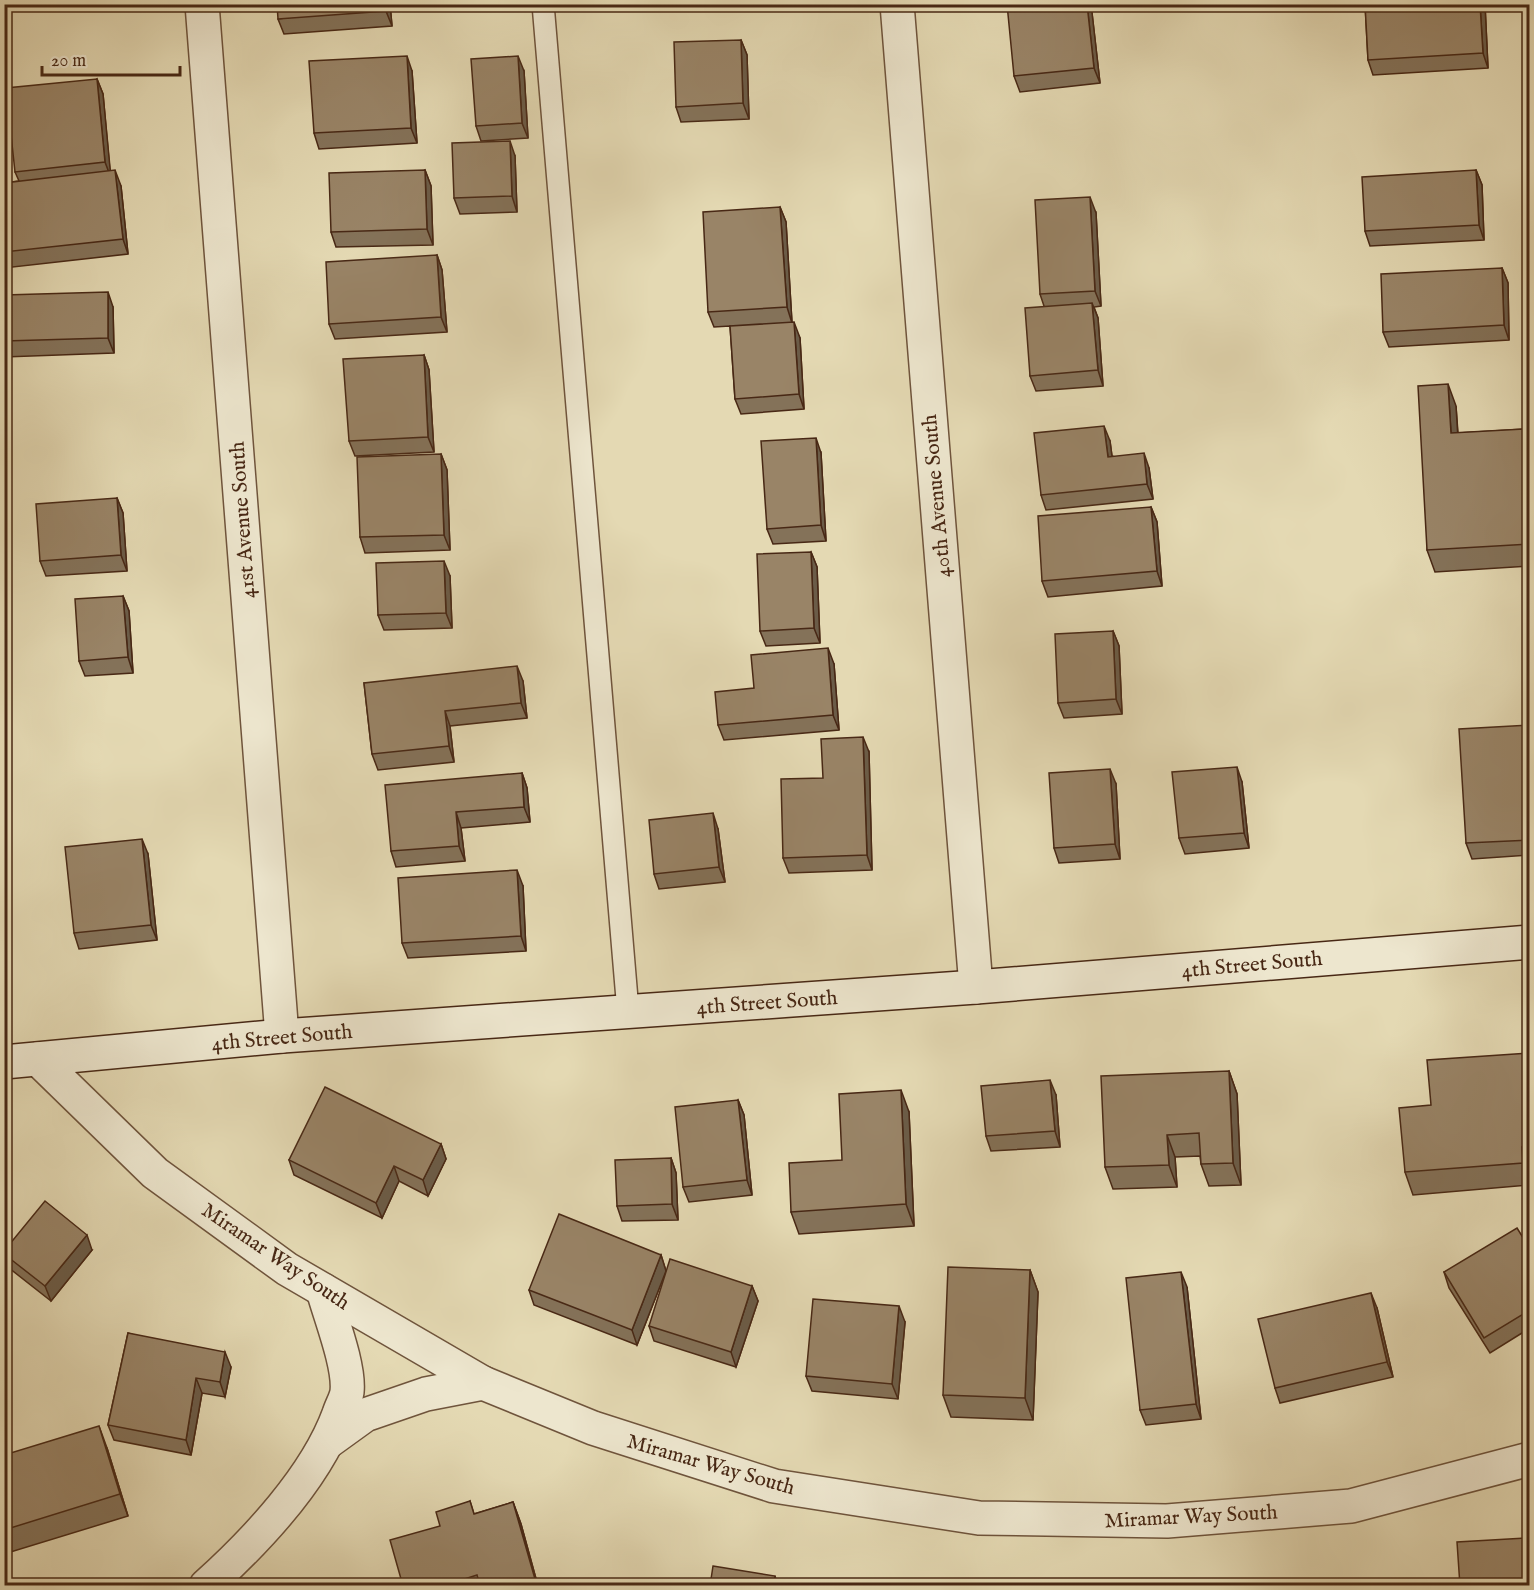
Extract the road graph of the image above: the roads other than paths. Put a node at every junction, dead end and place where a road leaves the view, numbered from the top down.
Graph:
1 (202, 4) edge
2 (543, 4) edge
3 (897, 4) edge
4 (1530, 942) edge
5 (976, 987) junction
6 (628, 1011) junction
7 (282, 1036) junction
8 (38, 1059) junction
9 (4, 1062) edge
10 (323, 1290) junction
11 (483, 1383) junction
12 (329, 1441) junction
13 (1530, 1460) edge
14 (206, 1586) edge

1 - 7 street, 41st Avenue South
2 - 6 lane
3 - 5 street, 40th Avenue South
4 - 5 street, 4th Street South
5 - 6 street, 4th Street South
6 - 7 street, 4th Street South
7 - 8 street, 4th Street South
8 - 9 street, 4th Street South
8 - 10 street, Miramar Way South
10 - 11 street, Miramar Way South
10 - 12 street
11 - 12 street
11 - 13 street, Miramar Way South
12 - 14 street

